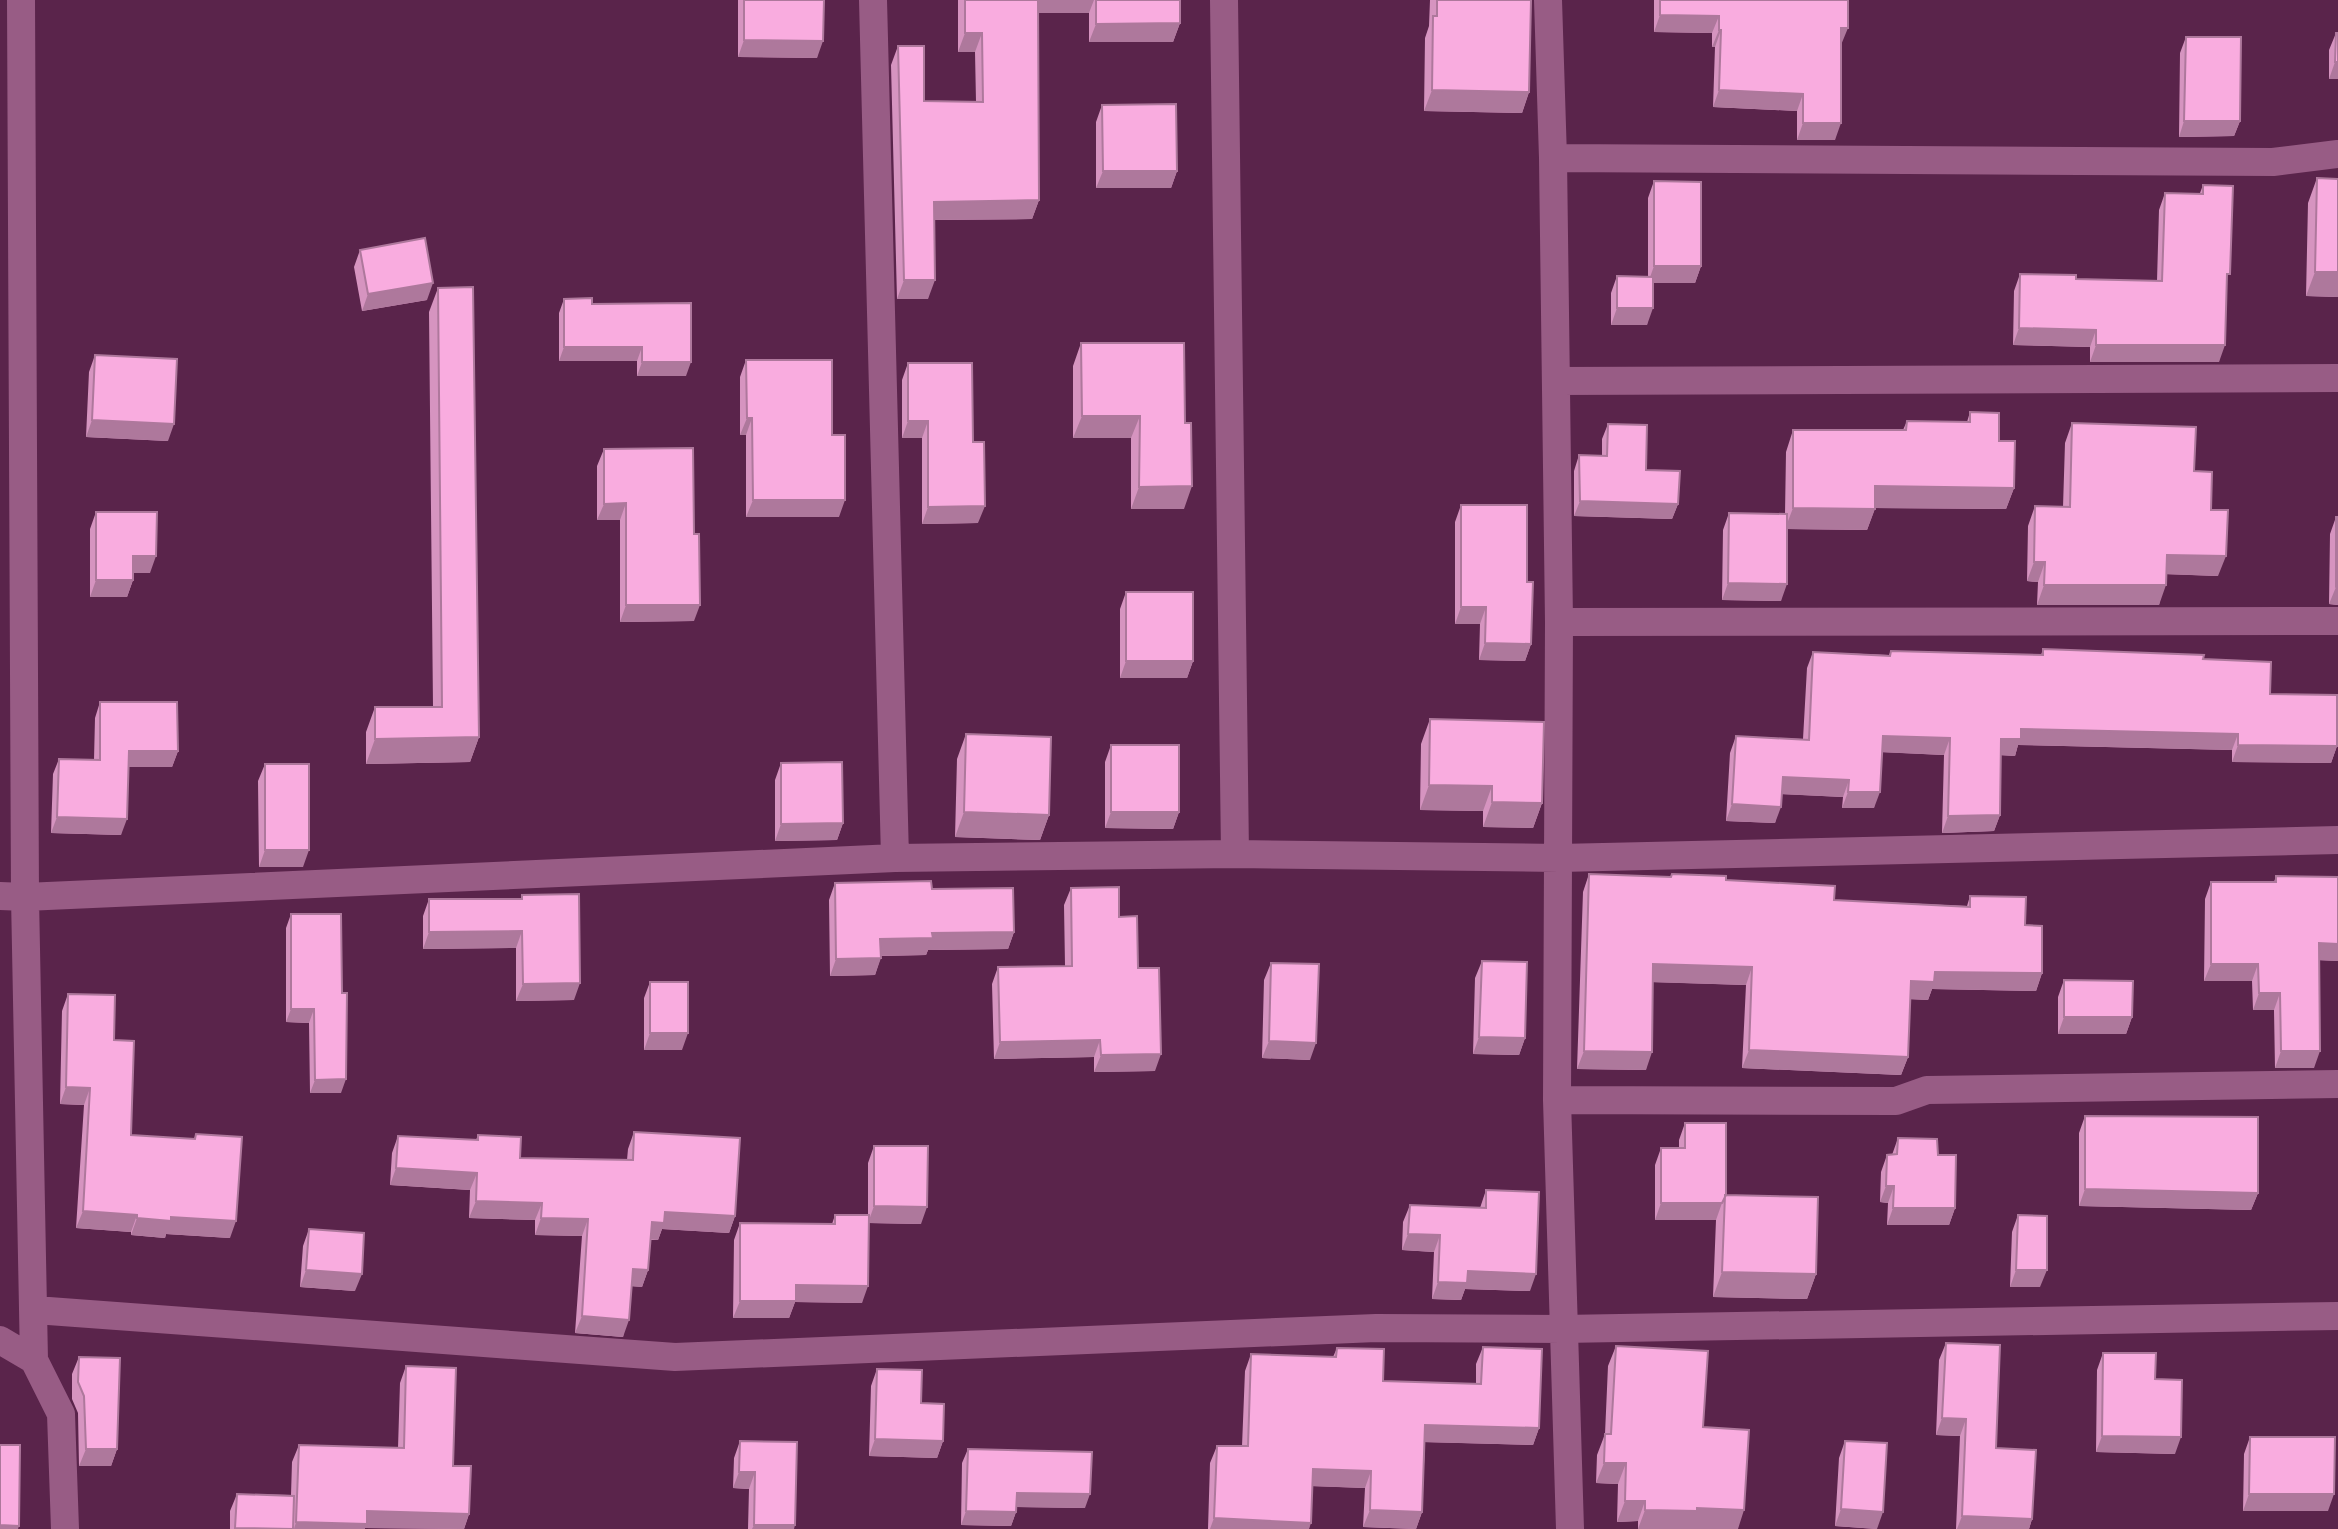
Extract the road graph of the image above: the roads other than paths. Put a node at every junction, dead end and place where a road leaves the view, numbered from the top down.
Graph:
1 (21, 0) edge
2 (873, 0) edge
3 (1224, 0) edge
4 (1548, 0) edge
5 (2338, 153) edge
6 (1553, 158) junction
7 (2338, 378) edge
8 (1556, 381) junction
9 (2338, 621) edge
10 (1559, 622) junction
11 (2338, 840) edge
12 (1236, 854) junction
13 (895, 858) junction
14 (1559, 858) junction
15 (12, 896) edge
16 (2338, 1084) edge
17 (1557, 1100) junction
18 (34, 1310) junction
19 (2338, 1316) edge
20 (1562, 1329) junction
21 (0, 1340) edge
22 (34, 1360) junction
23 (65, 1529) edge
24 (1570, 1529) edge

1 - 15 street
2 - 13 street
3 - 12 street
4 - 6 street
5 - 6 street
6 - 8 street
7 - 8 street
8 - 10 street
9 - 10 street
10 - 14 street
11 - 14 street
12 - 13 street
12 - 14 street
13 - 15 street
14 - 17 street
15 - 18 street
16 - 17 street
17 - 20 street
18 - 20 street
18 - 22 street
19 - 20 street
20 - 24 street
21 - 22 street
22 - 23 street

